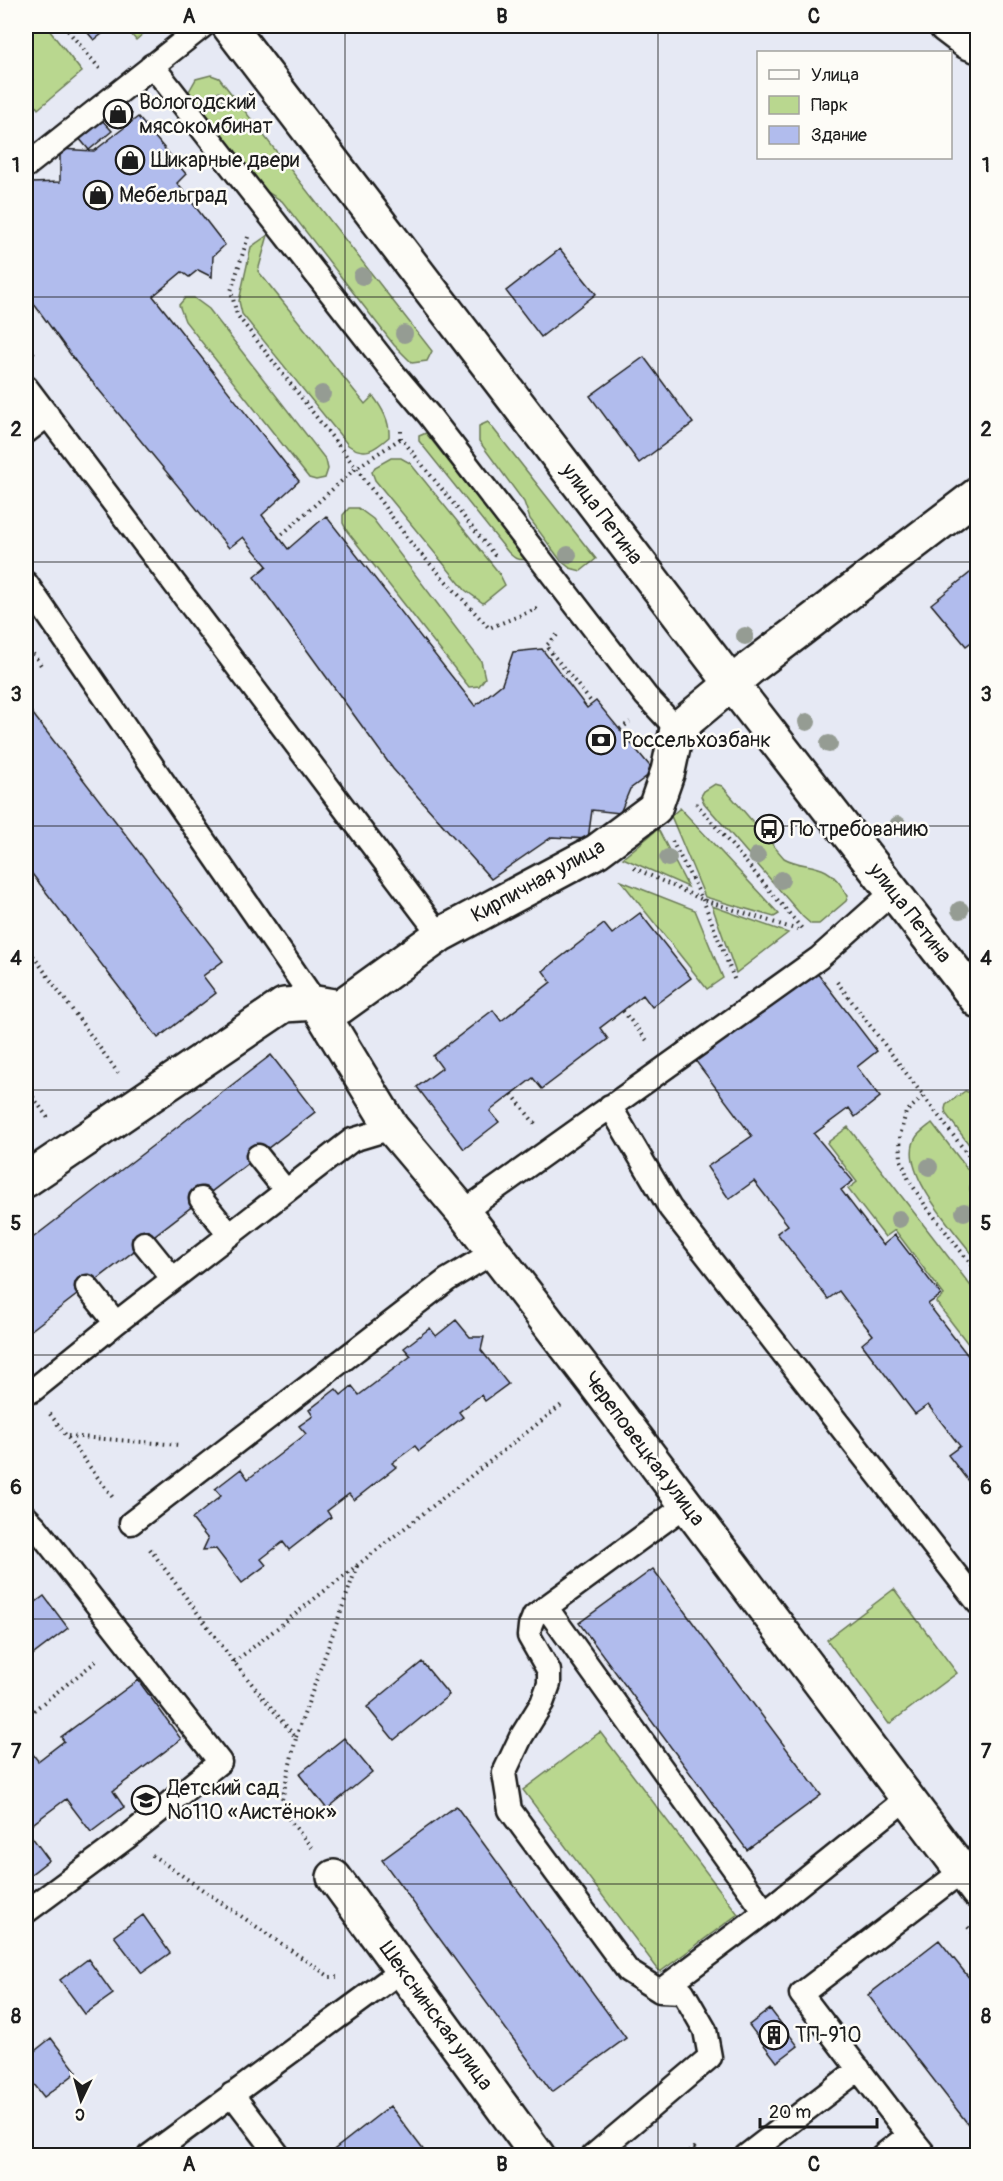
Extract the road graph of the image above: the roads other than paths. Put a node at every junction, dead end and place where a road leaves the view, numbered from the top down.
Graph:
1 (203, 26) edge
2 (229, 26) edge
3 (946, 26) edge
4 (978, 46) edge
5 (152, 65) junction
6 (26, 166) edge
7 (26, 387) edge
8 (48, 415) junction
9 (26, 432) edge
10 (978, 494) edge
11 (26, 583) edge
12 (731, 683) junction
13 (677, 729) junction
14 (894, 891) junction
15 (441, 935) junction
16 (978, 1001) edge
17 (316, 1003) junction
18 (610, 1106) junction
19 (392, 1128) junction
20 (258, 1155) dead end
21 (26, 1180) edge
22 (286, 1191) junction
23 (201, 1199) dead end
24 (463, 1212) junction
25 (230, 1235) junction
26 (144, 1243) dead end
27 (492, 1253) junction
28 (173, 1280) junction
29 (87, 1287) dead end
30 (116, 1323) junction
31 (32, 1391) road end
32 (686, 1505) junction
33 (26, 1517) edge
34 (131, 1523) road end
35 (978, 1603) edge
36 (546, 1607) junction
37 (907, 1798) junction
38 (334, 1877) road end
39 (970, 1882) edge
40 (26, 1912) edge
41 (765, 1912) junction
42 (402, 1970) junction
43 (660, 1991) junction
44 (859, 2068) junction
45 (232, 2094) junction
46 (909, 2135) junction
47 (149, 2156) edge
48 (279, 2156) edge
49 (538, 2156) edge
50 (593, 2156) edge
51 (746, 2156) edge
52 (882, 2156) edge
53 (926, 2156) edge

1 - 5 lane
2 - 12 street, улица Петина
3 - 4 street
5 - 6 lane
5 - 13 lane
7 - 8 lane
8 - 9 lane
8 - 15 lane
10 - 12 street
11 - 17 lane
12 - 13 street
12 - 14 street, улица Петина
13 - 15 street, Кирпичная улица
14 - 16 street, улица Петина
14 - 18 lane
15 - 17 street, Кирпичная улица
17 - 19 street, Череповецкая улица
17 - 21 street, Кирпичная улица
18 - 24 lane
18 - 35 lane
19 - 22 lane
19 - 24 street, Череповецкая улица
20 - 22 lane
22 - 25 lane
23 - 25 lane
24 - 27 street, Череповецкая улица
25 - 28 lane
26 - 28 lane
27 - 32 street, Череповецкая улица
27 - 34 lane
28 - 30 lane
29 - 30 lane
30 - 31 lane
32 - 36 lane
32 - 37 street, Череповецкая улица
33 - 40 lane
36 - 41 lane
36 - 43 lane
37 - 39 street, Череповецкая улица
37 - 41 lane
38 - 42 street, Шекснинская улица
39 - 44 lane
41 - 43 lane
42 - 45 lane
42 - 49 street, Шекснинская улица
43 - 50 lane
44 - 46 lane
44 - 51 lane
45 - 47 lane
45 - 48 lane
46 - 52 lane
46 - 53 lane

